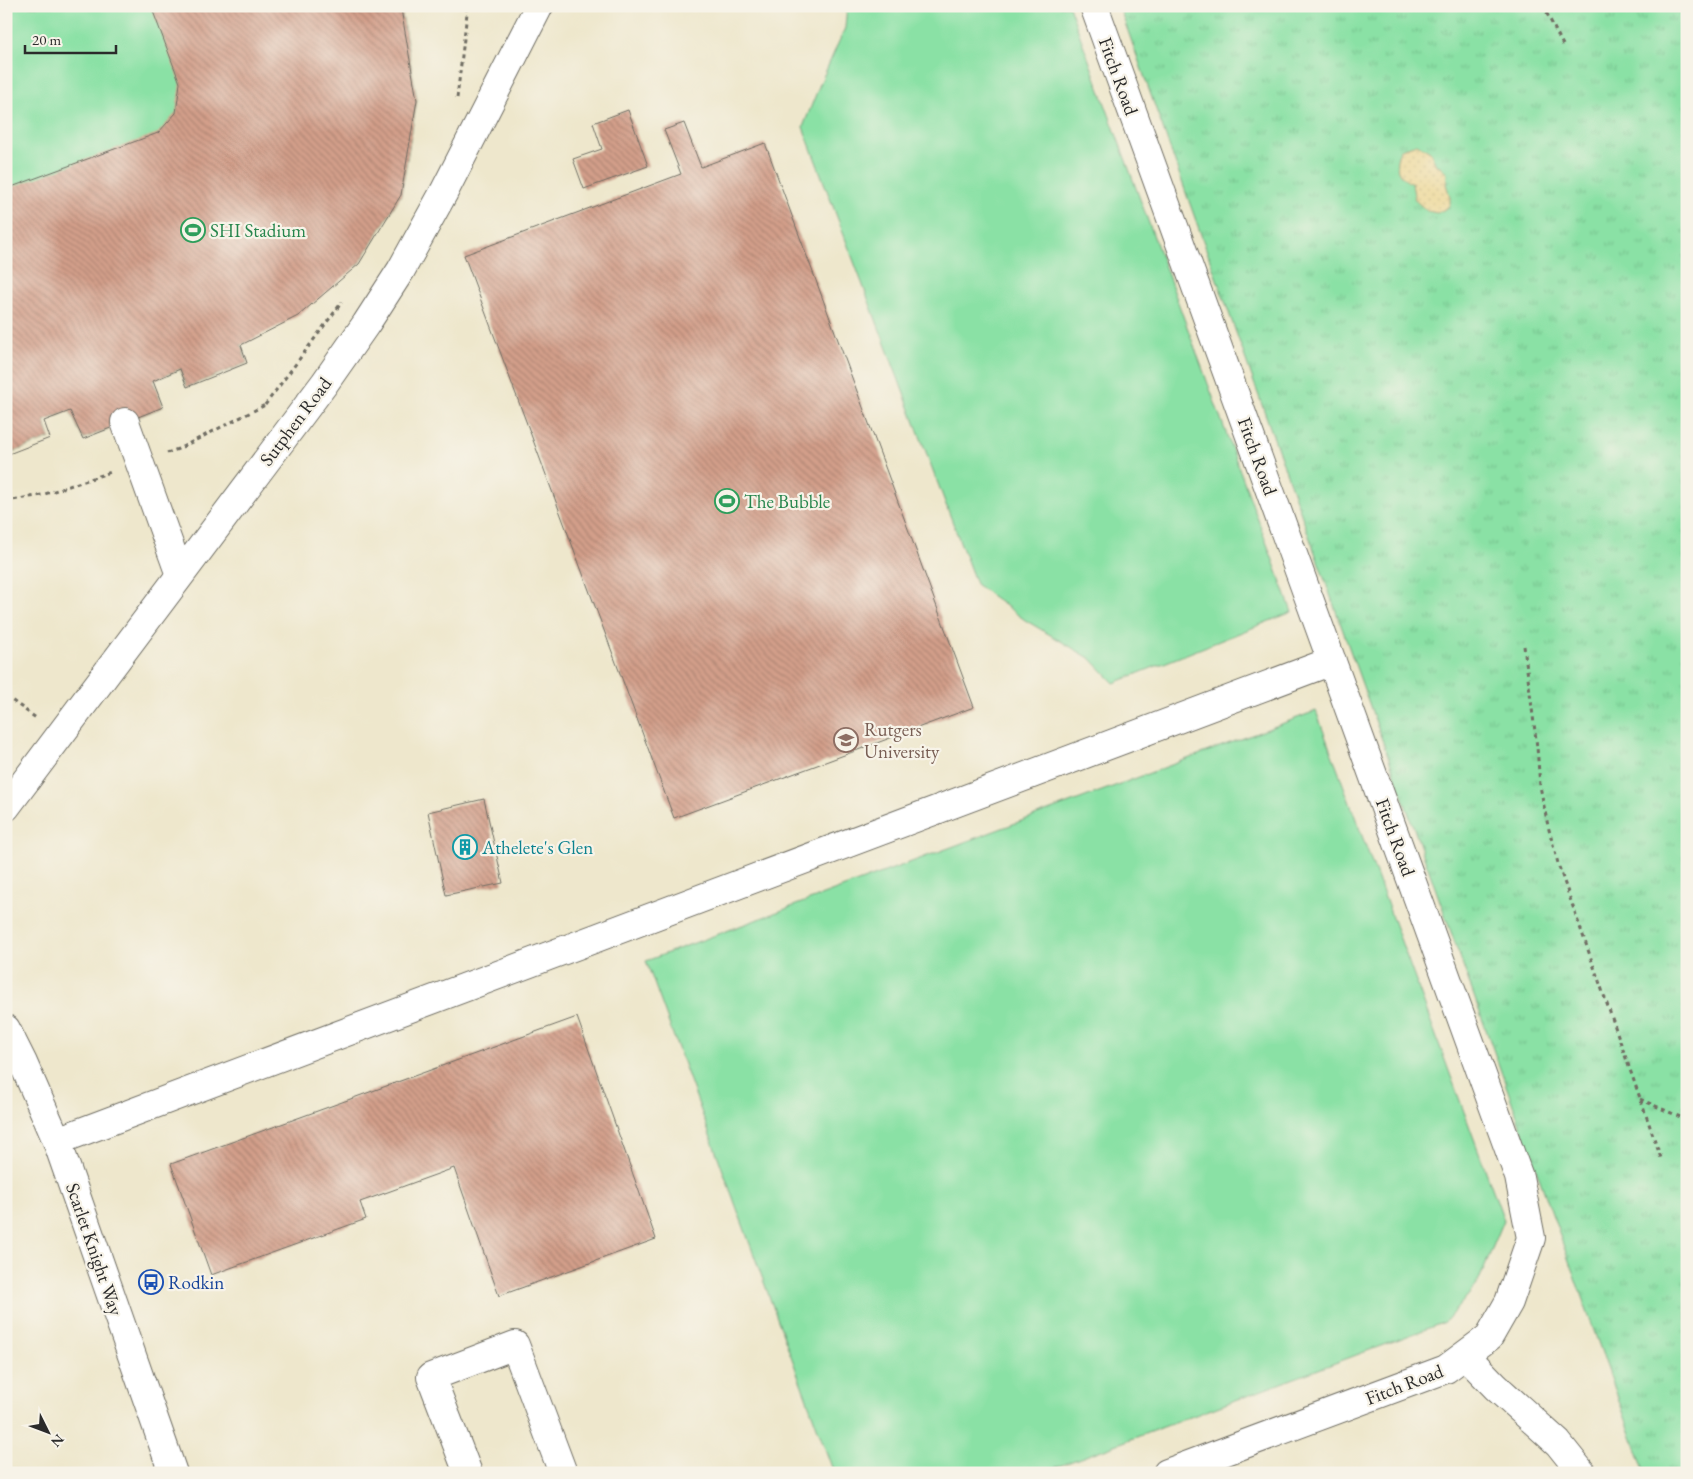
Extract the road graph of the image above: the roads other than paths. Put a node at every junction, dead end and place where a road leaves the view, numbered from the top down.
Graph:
1 (1094, 6) edge
2 (530, 12) edge
3 (124, 422) dead end
4 (180, 575) junction
5 (1332, 661) junction
6 (6, 806) edge
7 (6, 1029) edge
8 (58, 1141) junction
9 (1466, 1355) junction
10 (173, 1473) edge
11 (468, 1473) edge
12 (563, 1473) edge
13 (1166, 1473) edge
14 (1582, 1473) edge

1 - 5 street, Fitch Road
2 - 4 street, Sutphen Road
3 - 4 street
4 - 6 street, Sutphen Road
5 - 8 street
5 - 9 street, Fitch Road
7 - 8 street, Scarlet Knight Way
8 - 10 street, Scarlet Knight Way
9 - 13 street, Fitch Road
9 - 14 street
11 - 12 street

